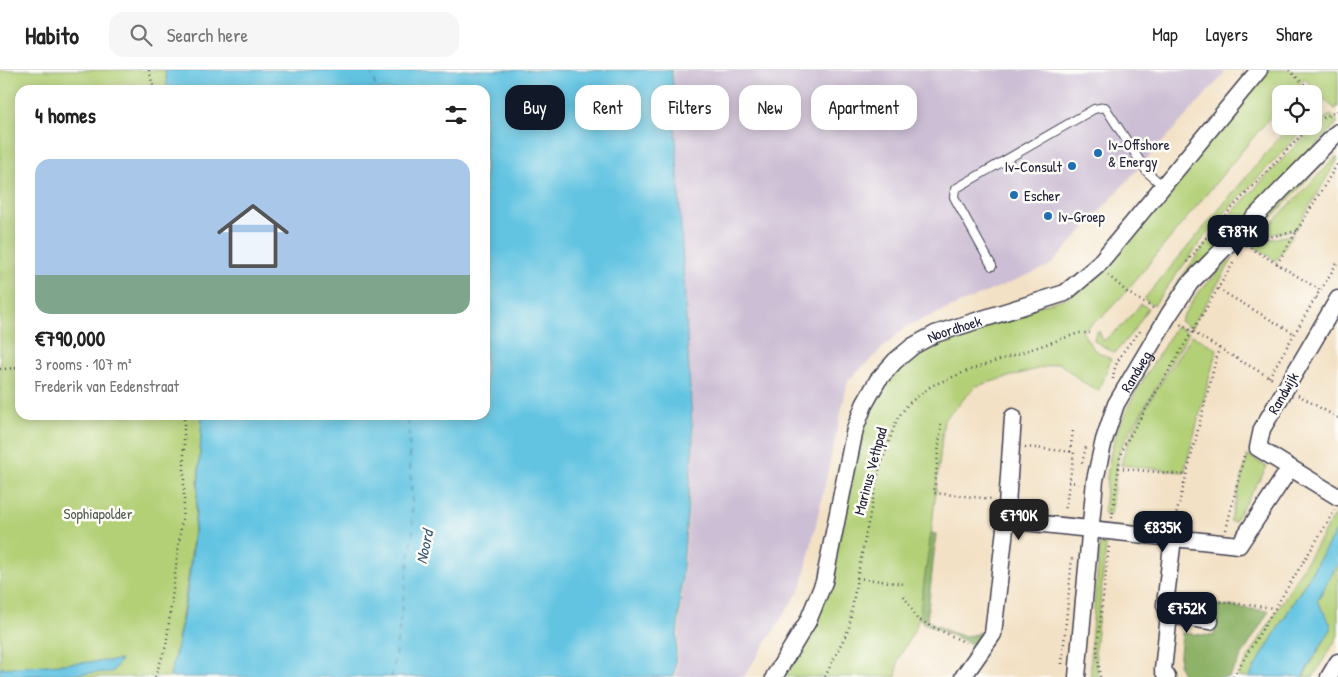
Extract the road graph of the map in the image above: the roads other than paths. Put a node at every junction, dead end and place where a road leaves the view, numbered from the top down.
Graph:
1 (1258, 70) edge
2 (1338, 132) edge
3 (1163, 186) junction
4 (992, 266) dead end
5 (1336, 303) edge
6 (1013, 417) dead end
7 (1290, 468) junction
8 (1338, 496) edge
9 (1006, 520) junction
10 (1089, 528) junction
11 (1173, 538) junction
12 (1168, 615) junction
13 (1210, 621) dead end
14 (1338, 662) edge
15 (774, 677) edge
16 (963, 677) edge
17 (1077, 677) edge
18 (1167, 677) edge
19 (1329, 677) edge

1 - 3 street, Noordhoek
2 - 10 street, Randweg
3 - 4 lane
3 - 15 street, Noordhoek
5 - 7 street, Randwijk
6 - 9 street
7 - 8 street
7 - 11 street
9 - 10 street
9 - 16 street
10 - 11 street
10 - 17 street, Randweg
11 - 12 street
12 - 13 street
12 - 18 street
14 - 19 street

